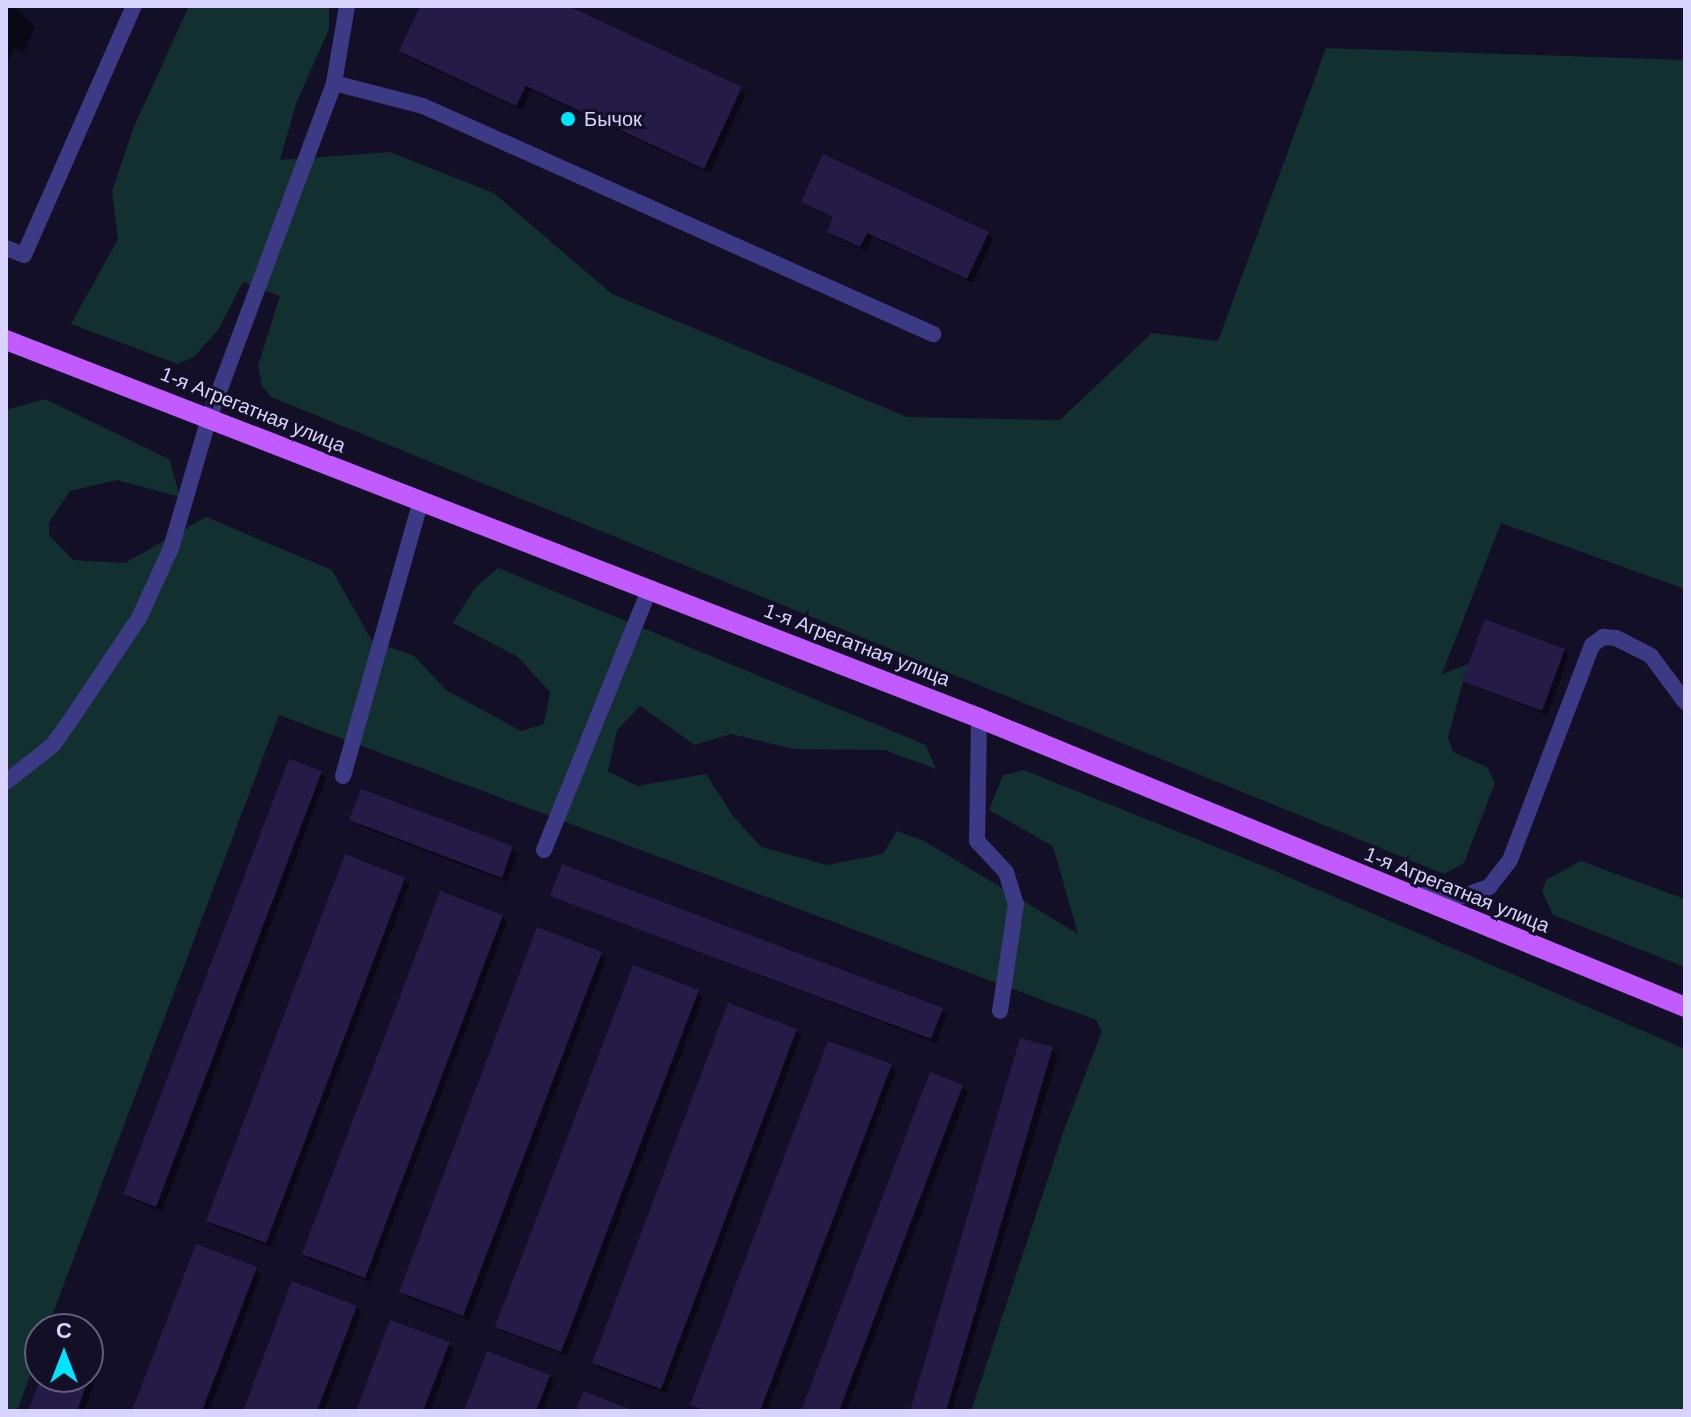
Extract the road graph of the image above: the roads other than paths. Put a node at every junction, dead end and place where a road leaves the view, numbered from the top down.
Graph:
1 (134, 6) edge
2 (347, 6) edge
3 (334, 83) junction
4 (6, 248) edge
5 (933, 334) dead end
6 (6, 340) edge
7 (209, 418) junction
8 (420, 504) junction
9 (649, 590) junction
10 (1685, 702) edge
11 (979, 718) junction
12 (343, 776) dead end
13 (6, 782) edge
14 (544, 850) dead end
15 (1390, 890) junction
16 (1685, 1007) edge
17 (1000, 1011) dead end

1 - 4 lane
2 - 3 lane
3 - 5 lane
3 - 7 lane
6 - 7 main road, 1-я Агрегатная улица
7 - 8 main road, 1-я Агрегатная улица
7 - 13 lane
8 - 9 main road, 1-я Агрегатная улица
8 - 12 lane
9 - 11 main road, 1-я Агрегатная улица
9 - 14 lane
10 - 15 lane
11 - 15 main road, 1-я Агрегатная улица
11 - 17 lane
15 - 16 main road, 1-я Агрегатная улица

